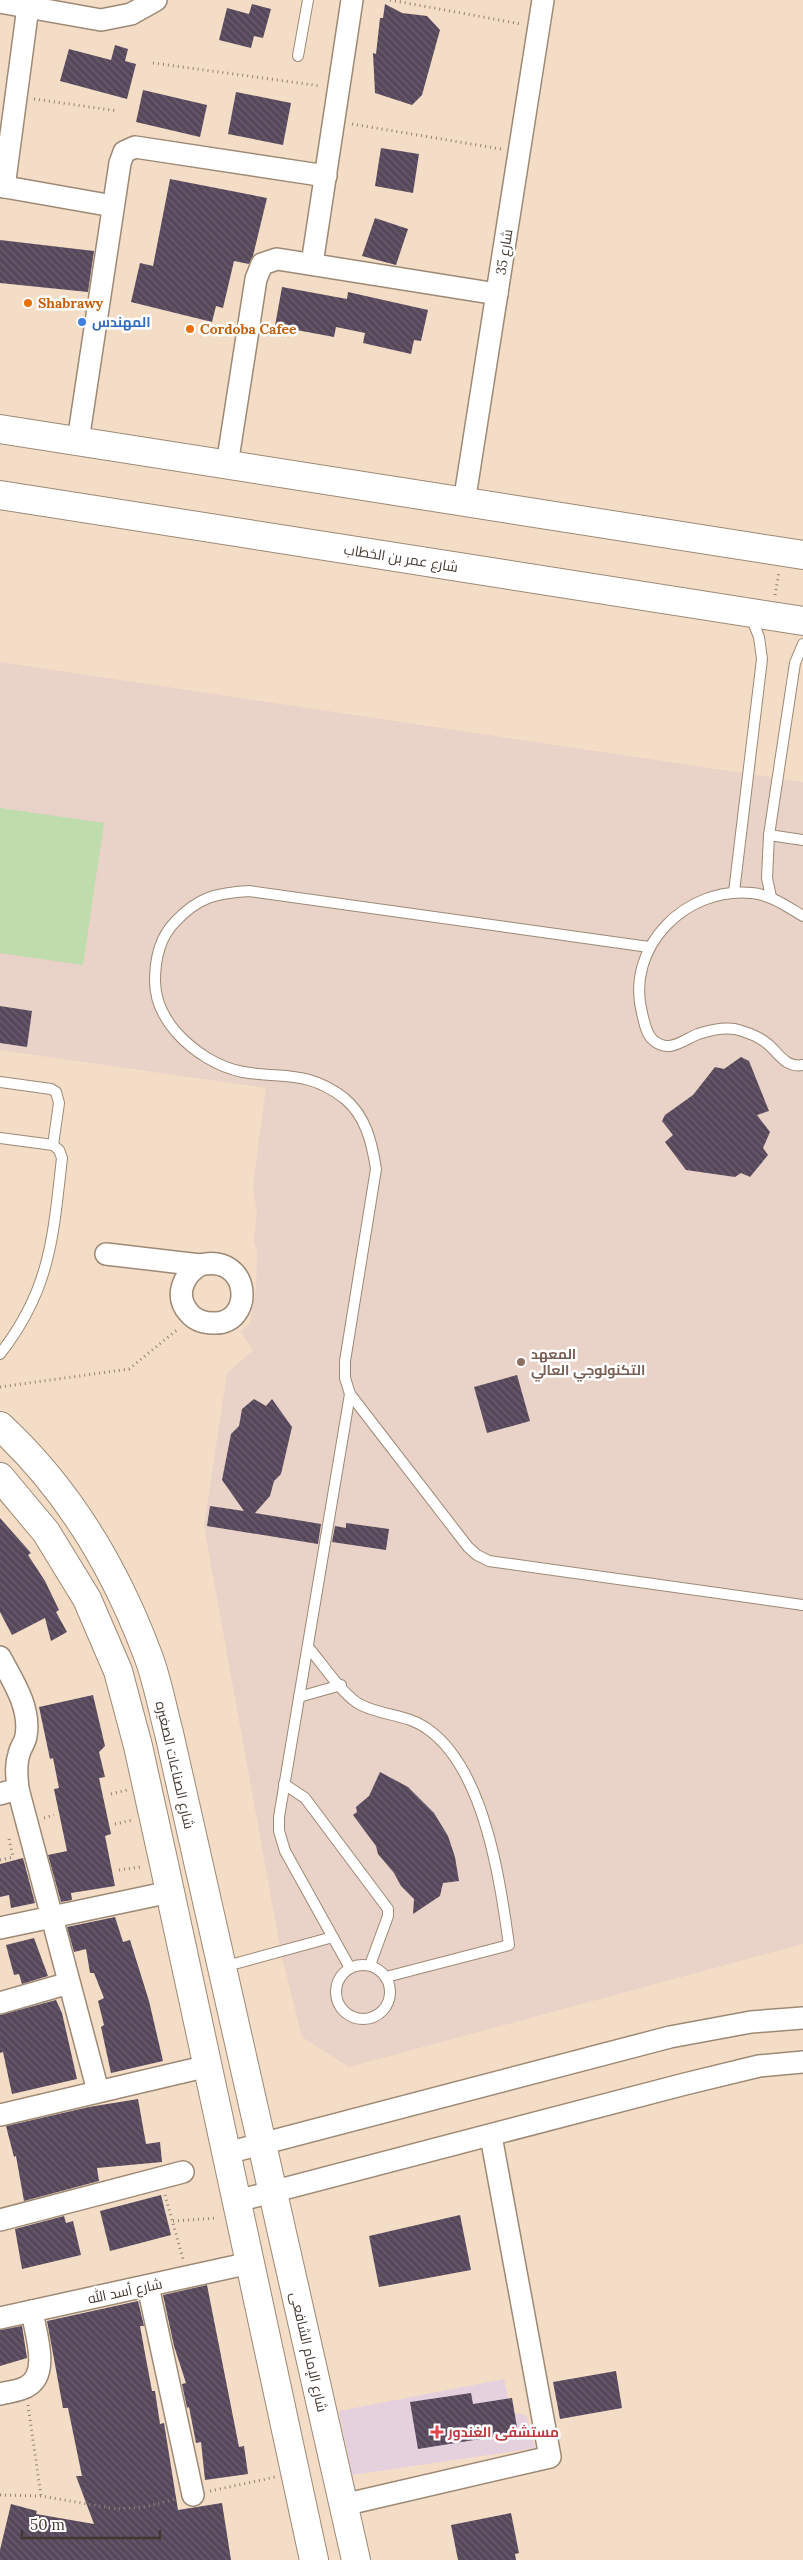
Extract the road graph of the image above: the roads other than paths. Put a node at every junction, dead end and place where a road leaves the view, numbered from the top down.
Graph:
1 (156, 0) edge
2 (308, 0) edge
3 (352, 0) edge
4 (543, 0) edge
5 (0, 2) edge
6 (28, 7) junction
7 (298, 56) dead end
8 (326, 176) junction
9 (2, 187) edge
10 (113, 206) junction
11 (312, 264) junction
12 (497, 294) junction
13 (0, 429) edge
14 (78, 441) junction
15 (227, 465) junction
16 (0, 494) edge
17 (464, 503) junction
18 (793, 553) edge
19 (761, 615) junction
20 (803, 621) edge
21 (803, 644) edge
22 (769, 835) junction
23 (803, 840) edge
24 (734, 892) junction
25 (771, 897) junction
26 (803, 916) edge
27 (649, 948) junction
28 (803, 1065) edge
29 (0, 1082) edge
30 (0, 1138) edge
31 (52, 1145) junction
32 (106, 1254) dead end
33 (200, 1264) junction
34 (0, 1354) edge
35 (350, 1394) junction
36 (0, 1426) edge
37 (0, 1477) edge
38 (803, 1605) edge
39 (308, 1647) junction
40 (0, 1657) edge
41 (340, 1685) junction
42 (299, 1697) junction
43 (284, 1784) junction
44 (9, 1792) edge
45 (170, 1892) junction
46 (51, 1918) junction
47 (0, 1928) edge
48 (333, 1937) junction
49 (370, 1965) junction
50 (222, 1968) junction
51 (350, 1968) junction
52 (386, 1977) junction
53 (69, 1983) junction
54 (0, 2003) edge
55 (803, 2018) edge
56 (803, 2062) edge
57 (208, 2066) junction
58 (98, 2091) junction
59 (0, 2114) edge
60 (491, 2136) junction
61 (262, 2144) junction
62 (227, 2153) junction
63 (183, 2172) dead end
64 (273, 2193) junction
65 (239, 2209) junction
66 (0, 2220) edge
67 (250, 2263) junction
68 (148, 2286) junction
69 (32, 2311) junction
70 (0, 2318) edge
71 (0, 2394) edge
72 (193, 2495) road end
73 (343, 2505) junction
74 (314, 2560) edge
75 (356, 2560) edge

1 - 6 street
2 - 7 lane
3 - 8 street
4 - 12 street, شارع 35
5 - 6 street
6 - 9 street
8 - 10 street
8 - 11 street
9 - 10 street
10 - 14 street
11 - 12 street
11 - 15 street
12 - 17 street, شارع 35
13 - 14 street
14 - 15 street
15 - 17 street
16 - 19 street, شارع عمر بن الخطاب
17 - 18 street
19 - 20 street, شارع عمر بن الخطاب
19 - 24 lane
21 - 22 lane
22 - 23 lane
22 - 25 lane
24 - 25 lane
24 - 27 lane
25 - 26 lane
27 - 28 lane
27 - 35 lane
29 - 31 lane
30 - 31 lane
31 - 34 lane
32 - 33 street
33 - 33 street
35 - 38 lane
35 - 39 lane
36 - 50 street, شارع الصناعات الصغيره
37 - 45 street
39 - 41 lane
39 - 42 lane
40 - 44 street
41 - 42 lane
41 - 52 lane
42 - 43 lane
43 - 48 lane
43 - 49 lane
44 - 46 street
45 - 46 street
45 - 57 street
46 - 47 street
46 - 53 street
48 - 50 lane
48 - 51 lane
49 - 51 lane
49 - 52 lane
50 - 61 street, شارع الصناعات الصغيره
51 - 52 lane
53 - 54 street
53 - 58 street
55 - 61 street
56 - 60 street
57 - 58 street
57 - 62 street
58 - 59 street
60 - 64 street
60 - 73 street
61 - 62 street
61 - 64 street, شارع الإمام الشافعى
62 - 65 street
63 - 66 street
64 - 65 street
64 - 73 street, شارع الإمام الشافعى
65 - 67 street
67 - 68 street, شارع أسد الله
67 - 74 street
68 - 69 street, شارع أسد الله
68 - 72 street
69 - 70 street, شارع أسد الله
69 - 71 street
73 - 75 street, شارع الإمام الشافعى

